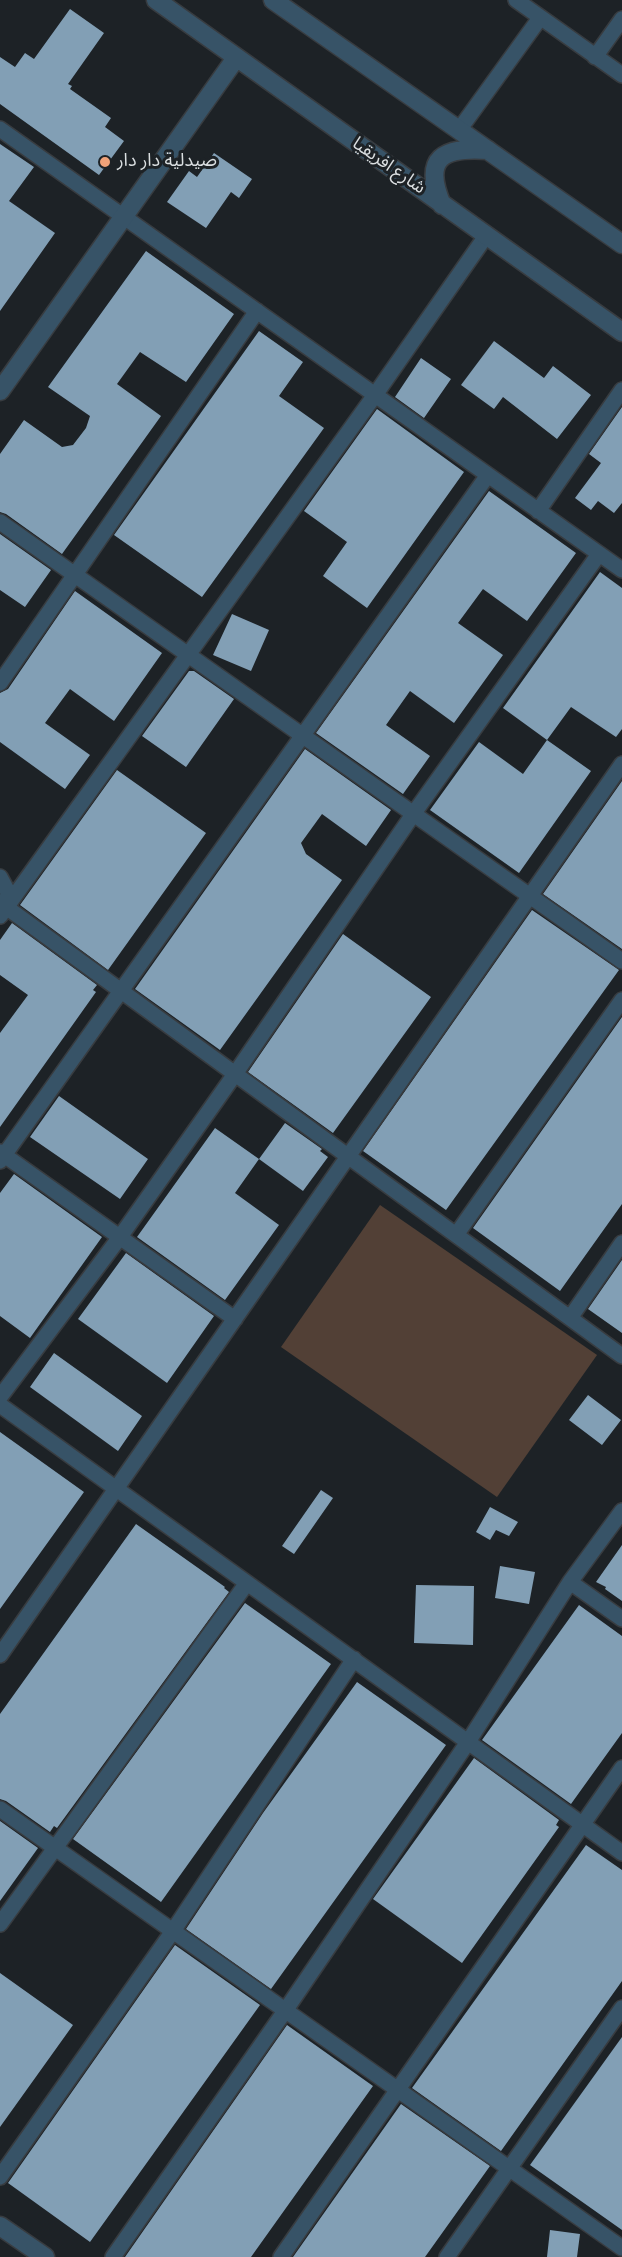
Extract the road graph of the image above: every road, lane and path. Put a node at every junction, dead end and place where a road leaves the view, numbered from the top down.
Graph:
1 (156, 0) edge
2 (273, 0) edge
3 (516, 0) edge
4 (540, 18) junction
5 (622, 19) edge
6 (595, 57) junction
7 (236, 58) junction
8 (622, 75) edge
9 (0, 129) edge
10 (459, 130) junction
11 (488, 150) junction
12 (442, 205) junction
13 (124, 217) junction
14 (486, 236) junction
15 (622, 244) edge
16 (257, 311) junction
17 (622, 332) edge
18 (622, 390) edge
19 (0, 391) edge
20 (375, 395) junction
21 (488, 475) junction
22 (538, 511) junction
23 (0, 522) edge
24 (599, 554) junction
25 (622, 570) edge
26 (75, 574) junction
27 (189, 655) junction
28 (0, 683) edge
29 (303, 736) junction
30 (622, 764) edge
31 (414, 813) junction
32 (0, 877) edge
33 (530, 896) junction
34 (3, 911) edge
35 (622, 960) edge
36 (121, 990) junction
37 (622, 1000) edge
38 (235, 1074) junction
39 (349, 1155) junction
40 (1, 1156) edge
41 (456, 1235) junction
42 (120, 1237) junction
43 (622, 1243) edge
44 (570, 1318) junction
45 (235, 1319) junction
46 (622, 1356) edge
47 (0, 1397) edge
48 (0, 1404) edge
49 (117, 1488) junction
50 (622, 1510) edge
51 (247, 1582) junction
52 (570, 1582) junction
53 (622, 1619) edge
54 (0, 1655) edge
55 (354, 1659) junction
56 (468, 1742) junction
57 (622, 1768) edge
58 (0, 1809) edge
59 (582, 1824) junction
60 (56, 1848) junction
61 (622, 1853) edge
62 (0, 1924) edge
63 (173, 1931) junction
64 (622, 2008) edge
65 (285, 2011) junction
66 (398, 2090) junction
67 (510, 2169) junction
68 (0, 2177) edge
69 (0, 2226) edge
70 (622, 2248) edge
71 (45, 2257) edge
72 (113, 2257) edge
73 (282, 2257) edge
74 (447, 2257) edge

1 - 7 street, شارع افريقيا
2 - 10 street
3 - 4 street
4 - 6 street
4 - 10 street
5 - 6 street
6 - 8 street
7 - 12 street, شارع افريقيا
7 - 13 street
9 - 13 street
10 - 11 street
11 - 12 street
11 - 15 street
12 - 14 street, شارع افريقيا
13 - 16 street
13 - 19 street
14 - 17 street, شارع افريقيا
14 - 20 street
16 - 20 street
16 - 26 street
18 - 22 street
20 - 21 street
20 - 27 street
21 - 22 street
21 - 29 street
22 - 24 street
23 - 26 street
24 - 25 street
24 - 31 street
26 - 27 street
26 - 28 street
27 - 29 street
27 - 34 street
29 - 31 street
29 - 36 street
30 - 33 street
31 - 33 street
31 - 38 street
32 - 34 street
33 - 35 street
33 - 39 street
34 - 36 street
36 - 38 street
36 - 40 street
37 - 41 street
38 - 39 street
38 - 42 street
39 - 41 street
39 - 45 street
40 - 42 street
41 - 44 street
42 - 45 street
42 - 47 street
43 - 44 street
44 - 46 street
45 - 49 street
48 - 49 street
49 - 51 street
49 - 54 street
50 - 52 street
51 - 55 street
51 - 60 street
52 - 53 street
52 - 56 street
55 - 56 street
55 - 63 street
56 - 59 street
56 - 65 street
57 - 59 street
58 - 60 street
59 - 61 street
59 - 66 street
60 - 62 street
60 - 63 street
63 - 65 street
63 - 68 street
64 - 67 street
65 - 66 street
65 - 72 street
66 - 67 street
66 - 73 street
67 - 70 street
67 - 74 street
69 - 71 street

